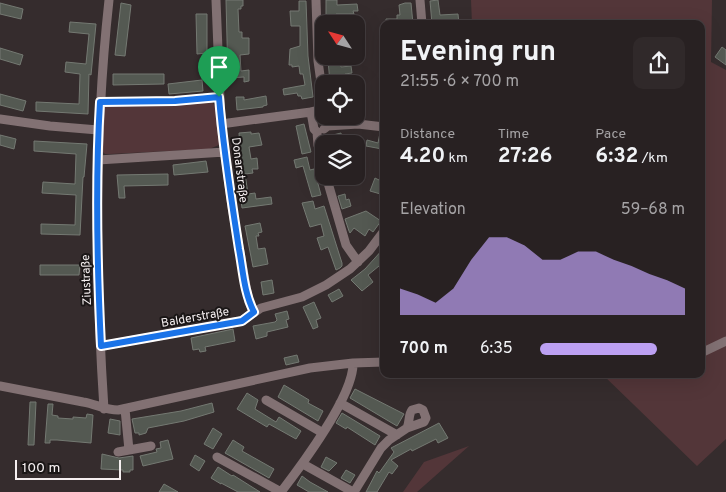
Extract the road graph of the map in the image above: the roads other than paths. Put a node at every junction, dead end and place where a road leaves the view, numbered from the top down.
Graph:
1 (109, 0) edge
2 (216, 0) edge
3 (316, 0) edge
4 (420, 0) edge
5 (422, 20) edge
6 (320, 75) edge
7 (219, 97) junction
8 (100, 102) junction
9 (315, 111) edge
10 (310, 112) junction
11 (0, 119) edge
12 (221, 124) junction
13 (328, 126) joint
14 (380, 127) edge
15 (98, 130) junction
16 (317, 132) junction
17 (317, 135) edge
18 (225, 152) junction
19 (98, 160) junction
20 (329, 185) edge
21 (380, 236) edge
22 (358, 262) junction
23 (254, 312) junction
24 (726, 341) edge
25 (101, 346) junction
26 (705, 351) edge
27 (380, 362) edge
28 (353, 363) junction
29 (0, 386) edge
30 (266, 400) dead end
31 (340, 403) junction
32 (104, 409) junction
33 (125, 409) junction
34 (407, 428) dead end
35 (323, 433) junction
36 (397, 435) junction
37 (151, 446) dead end
38 (129, 450) junction
39 (118, 452) dead end
40 (217, 457) dead end
41 (302, 464) junction
42 (281, 492) edge
43 (353, 492) edge

1 - 8 street, Ziustraße
2 - 7 street, Donarstraße
3 - 6 street
4 - 5 street
7 - 8 street
7 - 12 street, Donarstraße
8 - 15 street, Ziustraße
9 - 10 street
10 - 12 street
10 - 16 street
11 - 15 street
12 - 18 street, Donarstraße
13 - 14 street
13 - 16 street
15 - 19 street, Ziustraße
16 - 17 street
18 - 19 street
18 - 23 street, Donarstraße
19 - 25 street, Ziustraße
20 - 22 street
21 - 22 street, Balderstraße
22 - 23 street, Balderstraße
23 - 25 street, Balderstraße
24 - 26 street
25 - 32 street, Ziustraße
27 - 28 street
28 - 31 street
28 - 33 street
29 - 32 street
30 - 35 street
31 - 35 street
31 - 36 street
32 - 33 street
33 - 38 street
34 - 36 street
35 - 41 street
36 - 43 street
37 - 38 street
38 - 39 street
40 - 42 street
41 - 42 street
41 - 43 street

